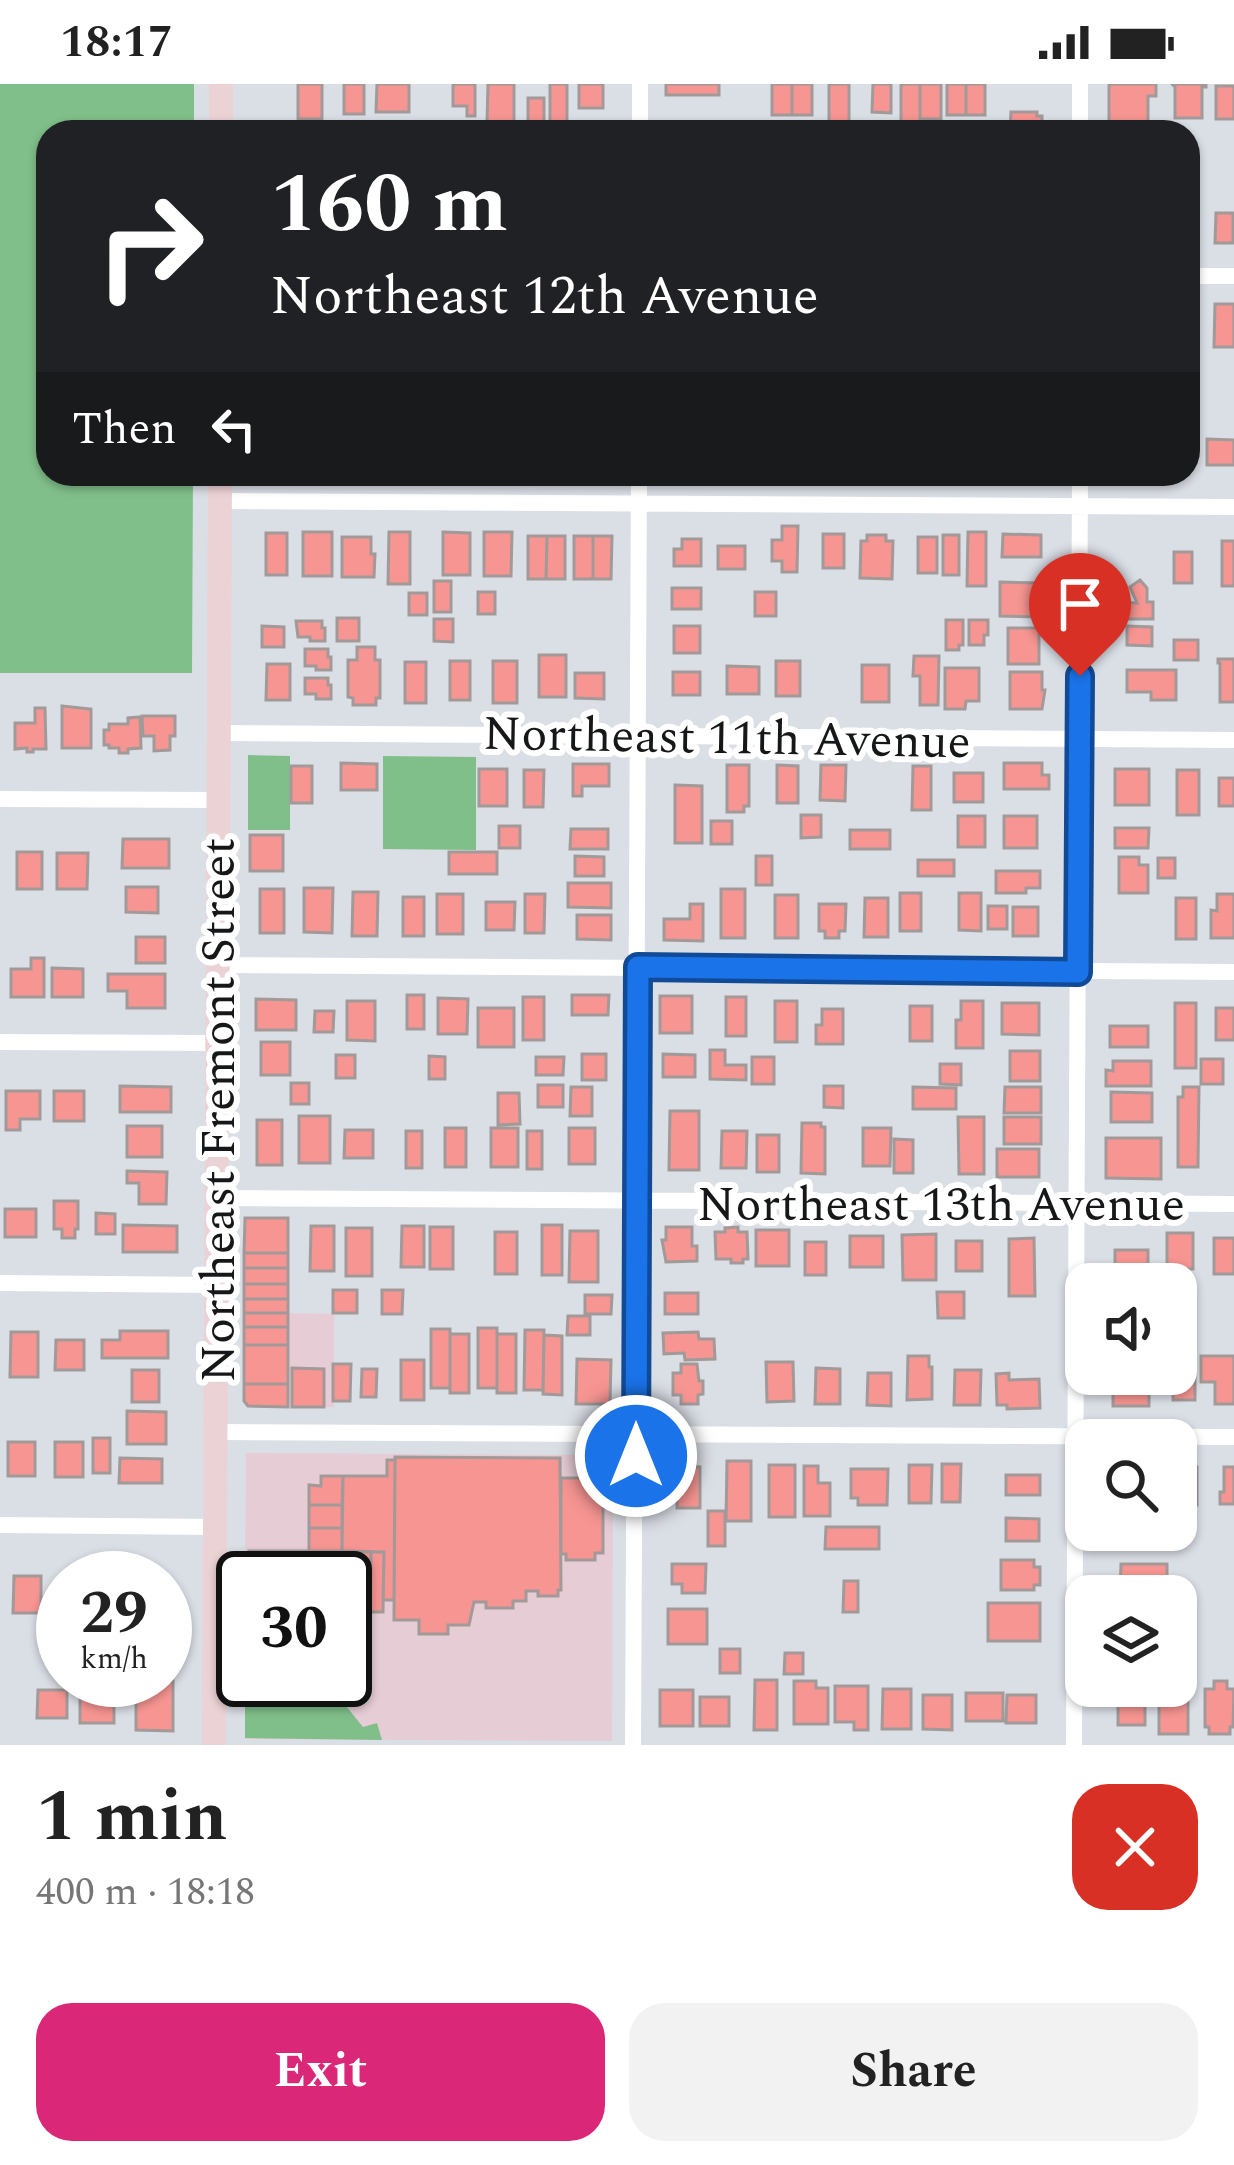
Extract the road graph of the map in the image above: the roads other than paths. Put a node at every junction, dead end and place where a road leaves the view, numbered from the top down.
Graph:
1 (221, 84) edge
2 (640, 84) edge
3 (1080, 84) edge
4 (221, 120) edge
5 (640, 120) edge
6 (1080, 120) edge
7 (1200, 276) edge
8 (1234, 276) edge
9 (220, 486) edge
10 (639, 486) edge
11 (1080, 486) edge
12 (220, 501) junction
13 (639, 502) junction
14 (1080, 506) junction
15 (1234, 507) edge
16 (219, 733) junction
17 (638, 734) junction
18 (1080, 740) junction
19 (1234, 740) edge
20 (0, 799) edge
21 (218, 800) junction
22 (218, 965) junction
23 (638, 967) junction
24 (1078, 972) junction
25 (1234, 972) edge
26 (0, 1042) edge
27 (218, 1043) junction
28 (217, 1198) junction
29 (637, 1201) junction
30 (1077, 1203) junction
31 (1234, 1204) edge
32 (0, 1283) edge
33 (216, 1285) junction
34 (1076, 1419) edge
35 (216, 1432) junction
36 (636, 1434) junction
37 (1065, 1436) edge
38 (1197, 1437) edge
39 (1234, 1437) edge
40 (0, 1526) edge
41 (215, 1527) junction
42 (1075, 1551) edge
43 (214, 1745) edge
44 (633, 1745) edge
45 (1074, 1745) edge

1 - 4 main road
2 - 5 street
3 - 6 street
7 - 8 street
9 - 12 main road, Northeast Fremont Street
10 - 13 street
11 - 14 street
12 - 13 street
12 - 16 main road, Northeast Fremont Street
13 - 14 street
13 - 17 street
14 - 15 street
14 - 18 street
16 - 17 street, Northeast 11th Avenue
16 - 21 main road, Northeast Fremont Street
17 - 18 street, Northeast 11th Avenue
17 - 23 street
18 - 19 street, Northeast 11th Avenue
18 - 24 street
20 - 21 street
21 - 22 main road, Northeast Fremont Street
22 - 23 street
22 - 27 main road, Northeast Fremont Street
23 - 24 street
23 - 29 street
24 - 25 street
24 - 30 street
26 - 27 street
27 - 28 main road, Northeast Fremont Street
28 - 29 street, Northeast 13th Avenue
28 - 33 main road, Northeast Fremont Street
29 - 30 street, Northeast 13th Avenue
29 - 36 street
30 - 31 street, Northeast 13th Avenue
30 - 34 street
32 - 33 street
33 - 35 main road, Northeast Fremont Street
35 - 36 street
35 - 41 main road, Northeast Fremont Street
36 - 37 street
36 - 44 street
38 - 39 street
40 - 41 street
41 - 43 main road, Northeast Fremont Street
42 - 45 street

